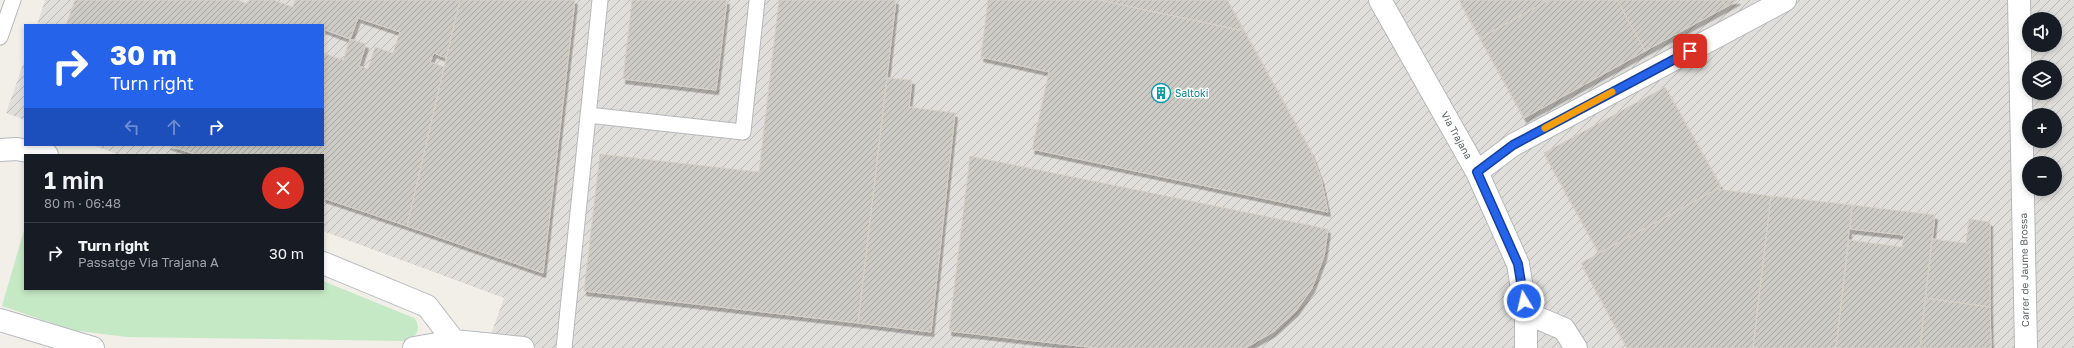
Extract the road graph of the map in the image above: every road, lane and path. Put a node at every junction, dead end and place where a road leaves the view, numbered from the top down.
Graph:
1 (13, 0) edge
2 (600, 0) edge
3 (757, 0) edge
4 (1380, 0) edge
5 (1785, 0) edge
6 (2019, 0) edge
7 (0, 37) edge
8 (588, 115) junction
9 (0, 150) edge
10 (42, 154) edge
11 (1477, 172) junction
12 (324, 263) edge
13 (1526, 313) junction
14 (0, 320) edge
15 (453, 344) edge
16 (93, 348) edge
17 (414, 348) edge
18 (523, 348) edge
19 (564, 348) edge
20 (1526, 348) edge
21 (1576, 348) edge
22 (2026, 348) edge

1 - 7 lane
2 - 8 lane
3 - 8 lane
4 - 11 street, Via Trajana
5 - 11 street
6 - 22 street, Carrer de Jaume Brossa
8 - 19 lane
9 - 10 street
11 - 13 street, Via Trajana
12 - 15 street
13 - 20 street, Via Trajana
13 - 21 street
14 - 16 street
15 - 17 street
15 - 18 street

